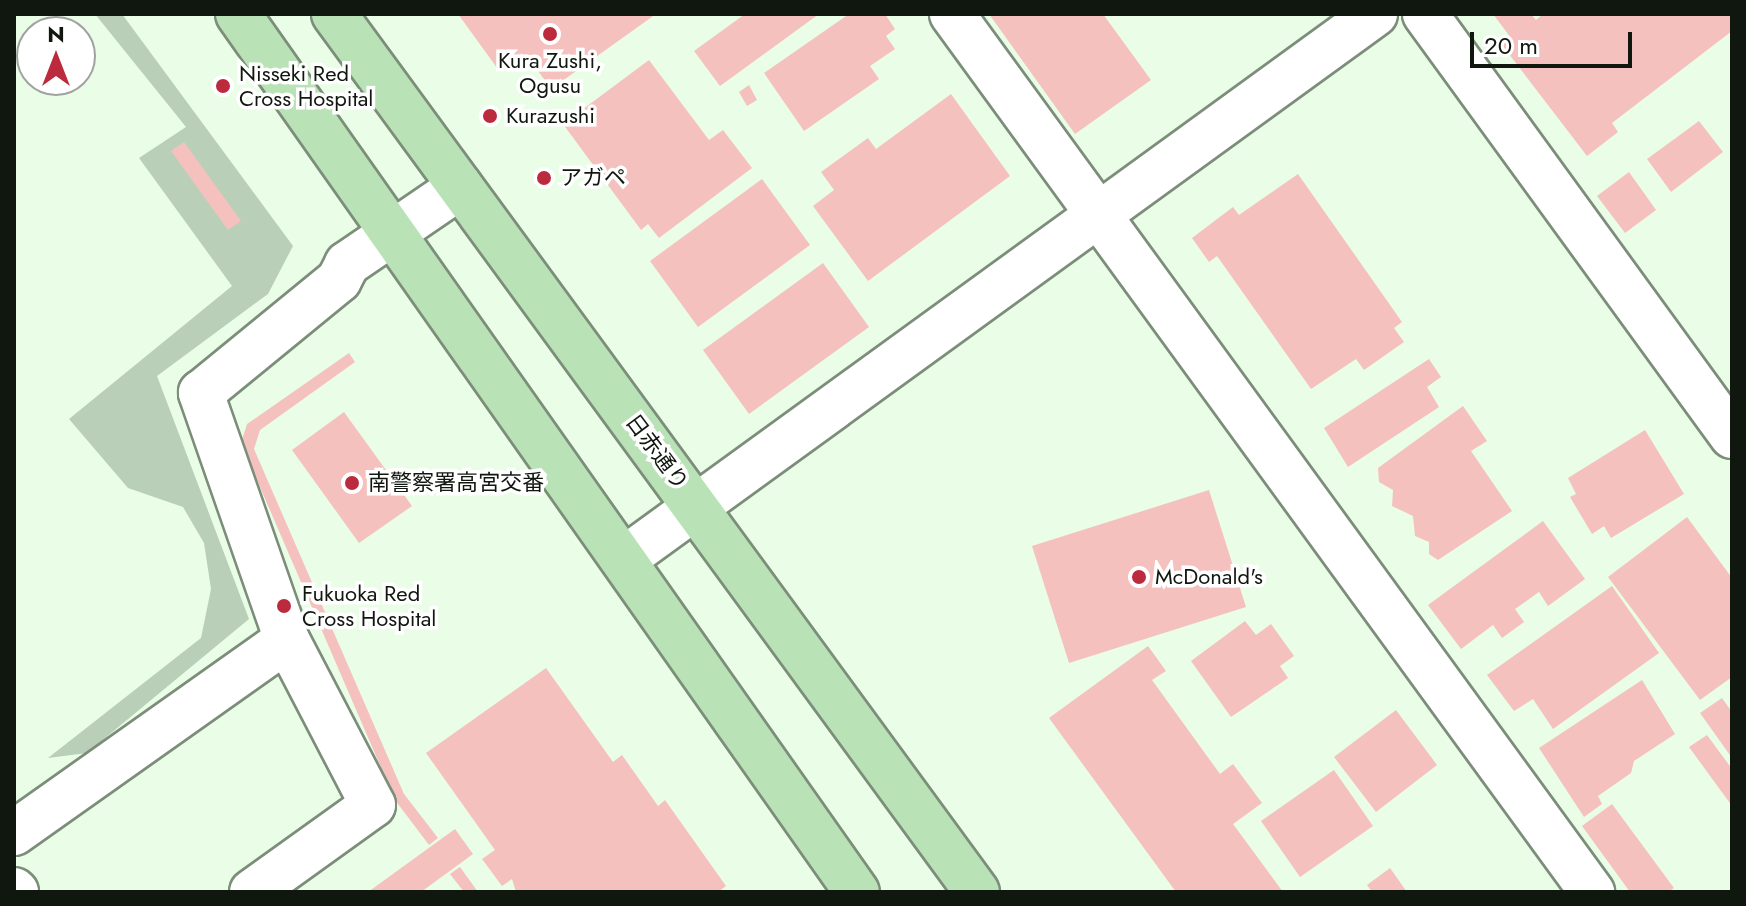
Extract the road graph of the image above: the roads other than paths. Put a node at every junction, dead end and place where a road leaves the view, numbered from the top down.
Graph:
1 (238, 14) edge
2 (334, 14) edge
3 (952, 14) edge
4 (1375, 14) edge
5 (1425, 14) edge
6 (460, 187) junction
7 (1099, 216) junction
8 (397, 233) junction
9 (1732, 436) edge
10 (695, 503) junction
11 (624, 559) junction
12 (287, 640) junction
13 (20, 816) edge
14 (252, 892) edge
15 (857, 892) edge
16 (977, 892) edge
17 (1592, 892) edge

1 - 8 main road
2 - 6 main road, 日赤通り
3 - 7 street
4 - 7 street
5 - 9 street
6 - 8 street
6 - 10 main road, 日赤通り
7 - 10 street
7 - 17 street
8 - 11 main road
8 - 12 street
10 - 11 street
10 - 16 main road, 日赤通り
11 - 15 main road
12 - 13 street
12 - 14 street

